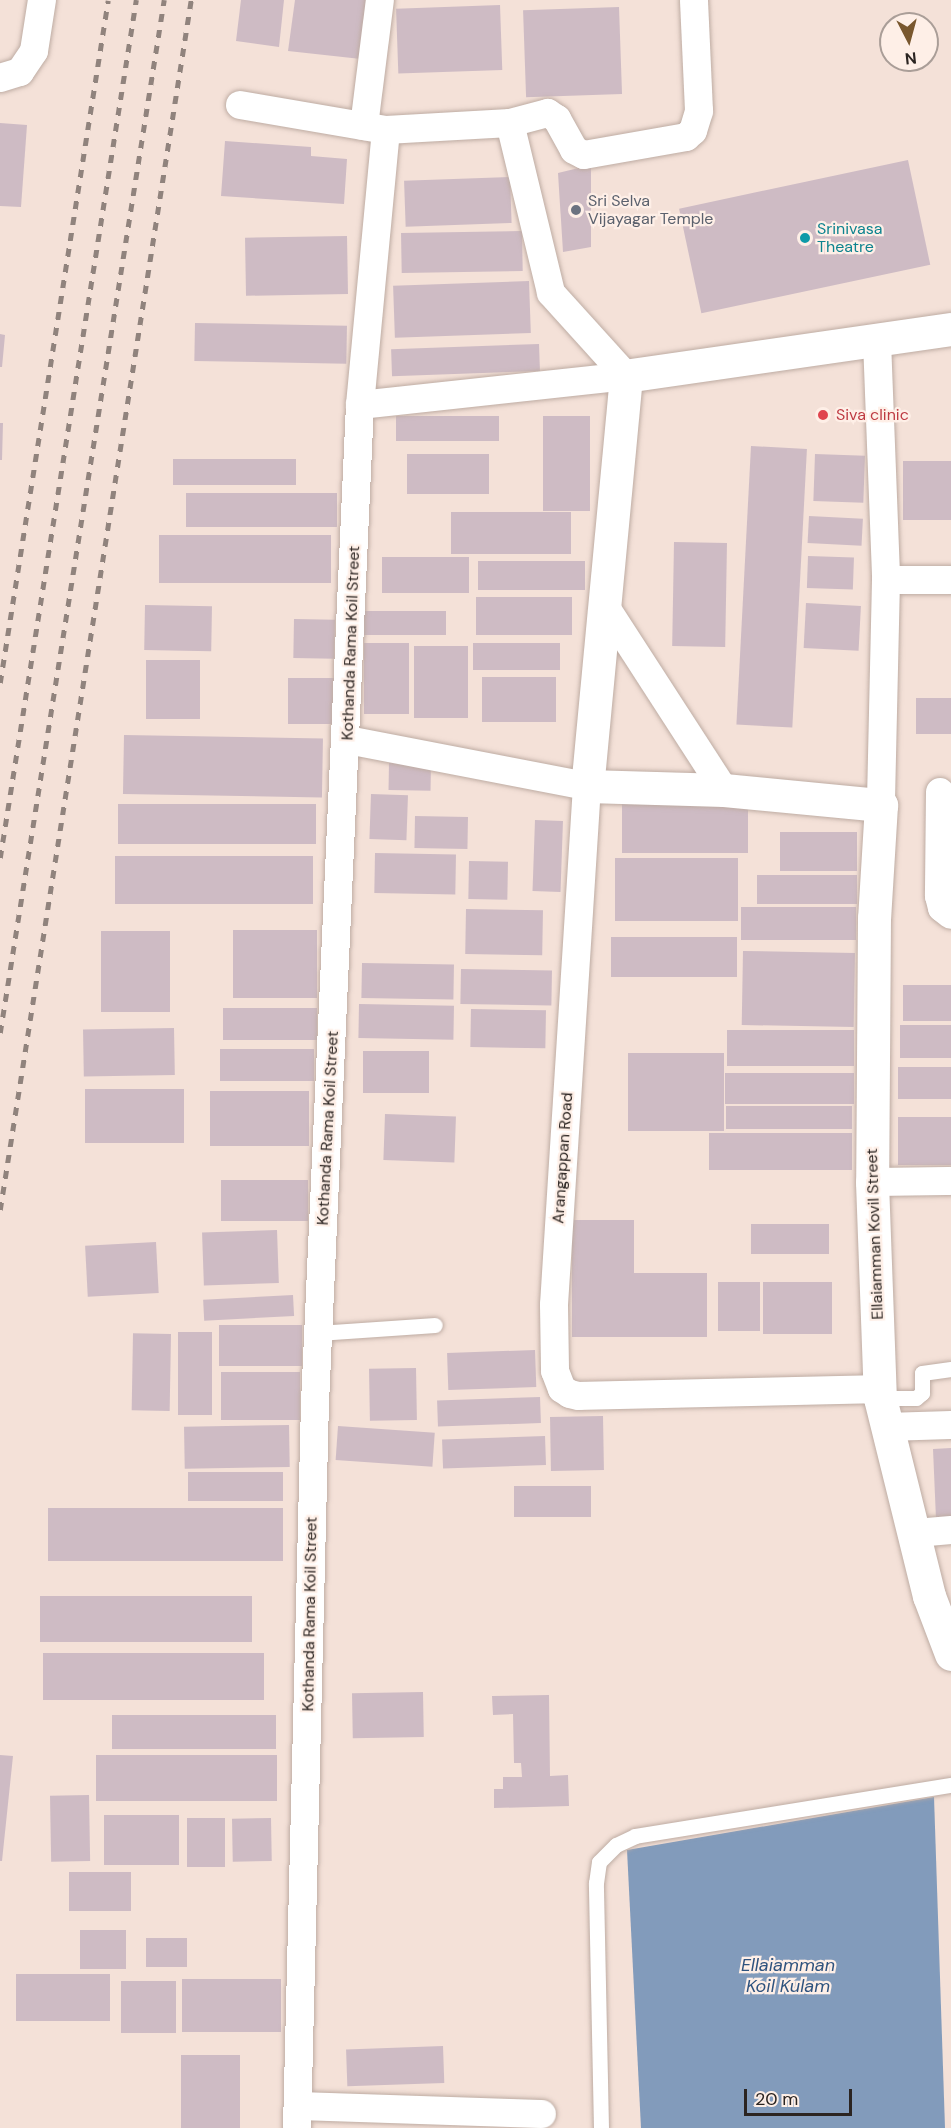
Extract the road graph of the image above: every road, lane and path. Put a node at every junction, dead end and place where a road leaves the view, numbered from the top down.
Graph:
1 (42, 0) edge
2 (380, 0) edge
3 (694, 0) edge
4 (10, 75) edge
5 (240, 105) dead end
6 (510, 123) junction
7 (375, 128) junction
8 (951, 329) edge
9 (877, 341) junction
10 (626, 376) junction
11 (360, 405) junction
12 (886, 580) junction
13 (951, 580) edge
14 (605, 606) junction
15 (347, 740) junction
16 (587, 786) junction
17 (724, 790) junction
18 (940, 792) dead end
19 (881, 805) junction
20 (951, 915) edge
21 (951, 1181) edge
22 (872, 1182) junction
23 (435, 1325) dead end
24 (318, 1333) junction
25 (951, 1369) edge
26 (882, 1405) junction
27 (951, 1425) edge
28 (951, 1530) edge
29 (916, 1533) junction
30 (951, 1654) edge
31 (951, 1785) edge
32 (542, 2114) dead end
33 (297, 2117) edge
34 (601, 2128) edge

1 - 4 street
2 - 7 street, Kothanda Rama Koil Street
3 - 6 street
5 - 7 street
6 - 7 street
6 - 10 street
7 - 11 street, Kothanda Rama Koil Street
8 - 9 street
9 - 10 street
9 - 12 street
10 - 11 street
10 - 14 street, Arangappan Road
11 - 15 street, Kothanda Rama Koil Street
12 - 13 street
12 - 19 street
14 - 16 street, Arangappan Road
14 - 17 street
15 - 16 street
15 - 24 street, Kothanda Rama Koil Street
16 - 17 street
16 - 26 street, Arangappan Road
17 - 19 street
18 - 20 street
19 - 22 street, Ellaiamman Kovil Street
21 - 22 street
22 - 26 street, Ellaiamman Kovil Street
23 - 24 lane
24 - 33 street, Kothanda Rama Koil Street
25 - 26 lane
26 - 27 street
26 - 29 street, Ellaiamman Kovil Street
28 - 29 street
29 - 30 street, Ellaiamman Kovil Street
31 - 34 lane
32 - 33 street

